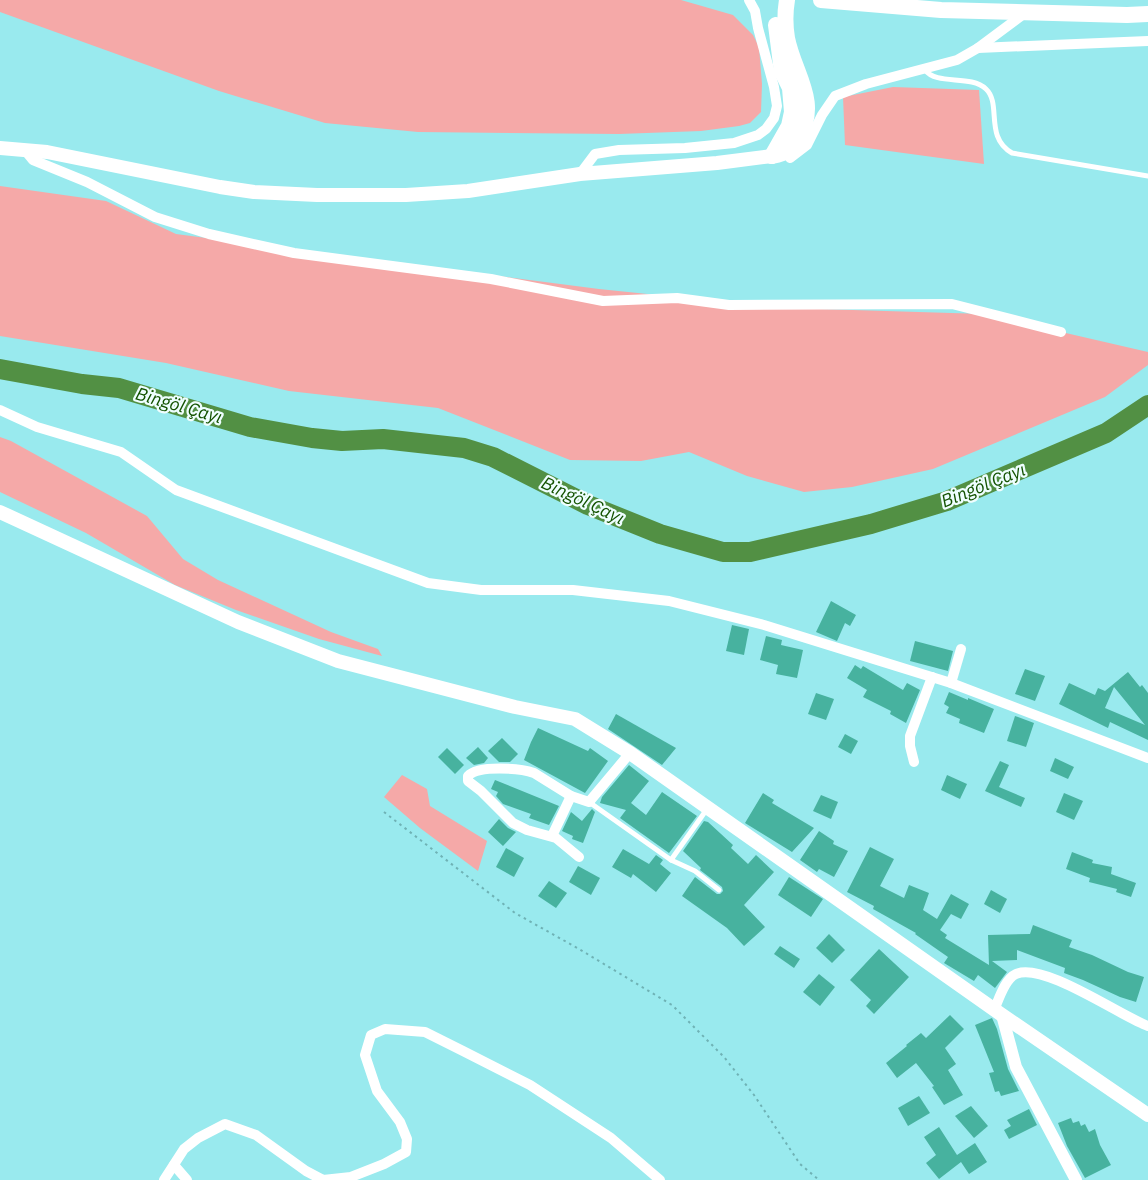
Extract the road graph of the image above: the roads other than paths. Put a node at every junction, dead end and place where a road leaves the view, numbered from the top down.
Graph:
1 (749, 0) edge
2 (777, 0) edge
3 (787, 0) edge
4 (821, 0) edge
5 (1025, 13) junction
6 (1148, 14) edge
7 (1148, 41) edge
8 (978, 48) junction
9 (925, 70) junction
10 (0, 148) edge
11 (24, 149) junction
12 (772, 156) junction
13 (580, 174) junction
14 (1148, 176) edge
15 (1061, 332) dead end
16 (0, 410) edge
17 (0, 512) edge
18 (961, 649) dead end
19 (932, 677) junction
20 (951, 682) junction
21 (630, 753) junction
22 (1148, 758) edge
23 (914, 762) dead end
24 (571, 796) junction
25 (589, 802) junction
26 (708, 808) junction
27 (552, 836) junction
28 (579, 857) dead end
29 (671, 860) junction
30 (719, 890) dead end
31 (998, 1013) junction
32 (1148, 1026) edge
33 (1148, 1115) edge
34 (174, 1165) junction
35 (164, 1180) edge
36 (187, 1180) edge
37 (323, 1180) edge
38 (327, 1180) edge
39 (660, 1180) edge
40 (1076, 1180) edge

1 - 13 street
2 - 12 highway
3 - 12 highway
4 - 5 highway
5 - 6 highway
5 - 8 street
7 - 8 street
8 - 9 street
9 - 12 street
9 - 14 lane
10 - 11 main road
11 - 13 main road
11 - 15 street
12 - 13 main road
16 - 19 street
17 - 21 main road
18 - 20 street
19 - 20 street
19 - 23 street
20 - 22 street
21 - 25 street
21 - 26 main road
24 - 25 street
24 - 27 street
24 - 27 street
25 - 29 lane
26 - 29 lane
26 - 31 main road
27 - 28 street
29 - 30 lane
31 - 32 street
31 - 33 main road
31 - 40 street
34 - 35 street
34 - 36 street
34 - 37 street
37 - 38 street
37 - 39 street

